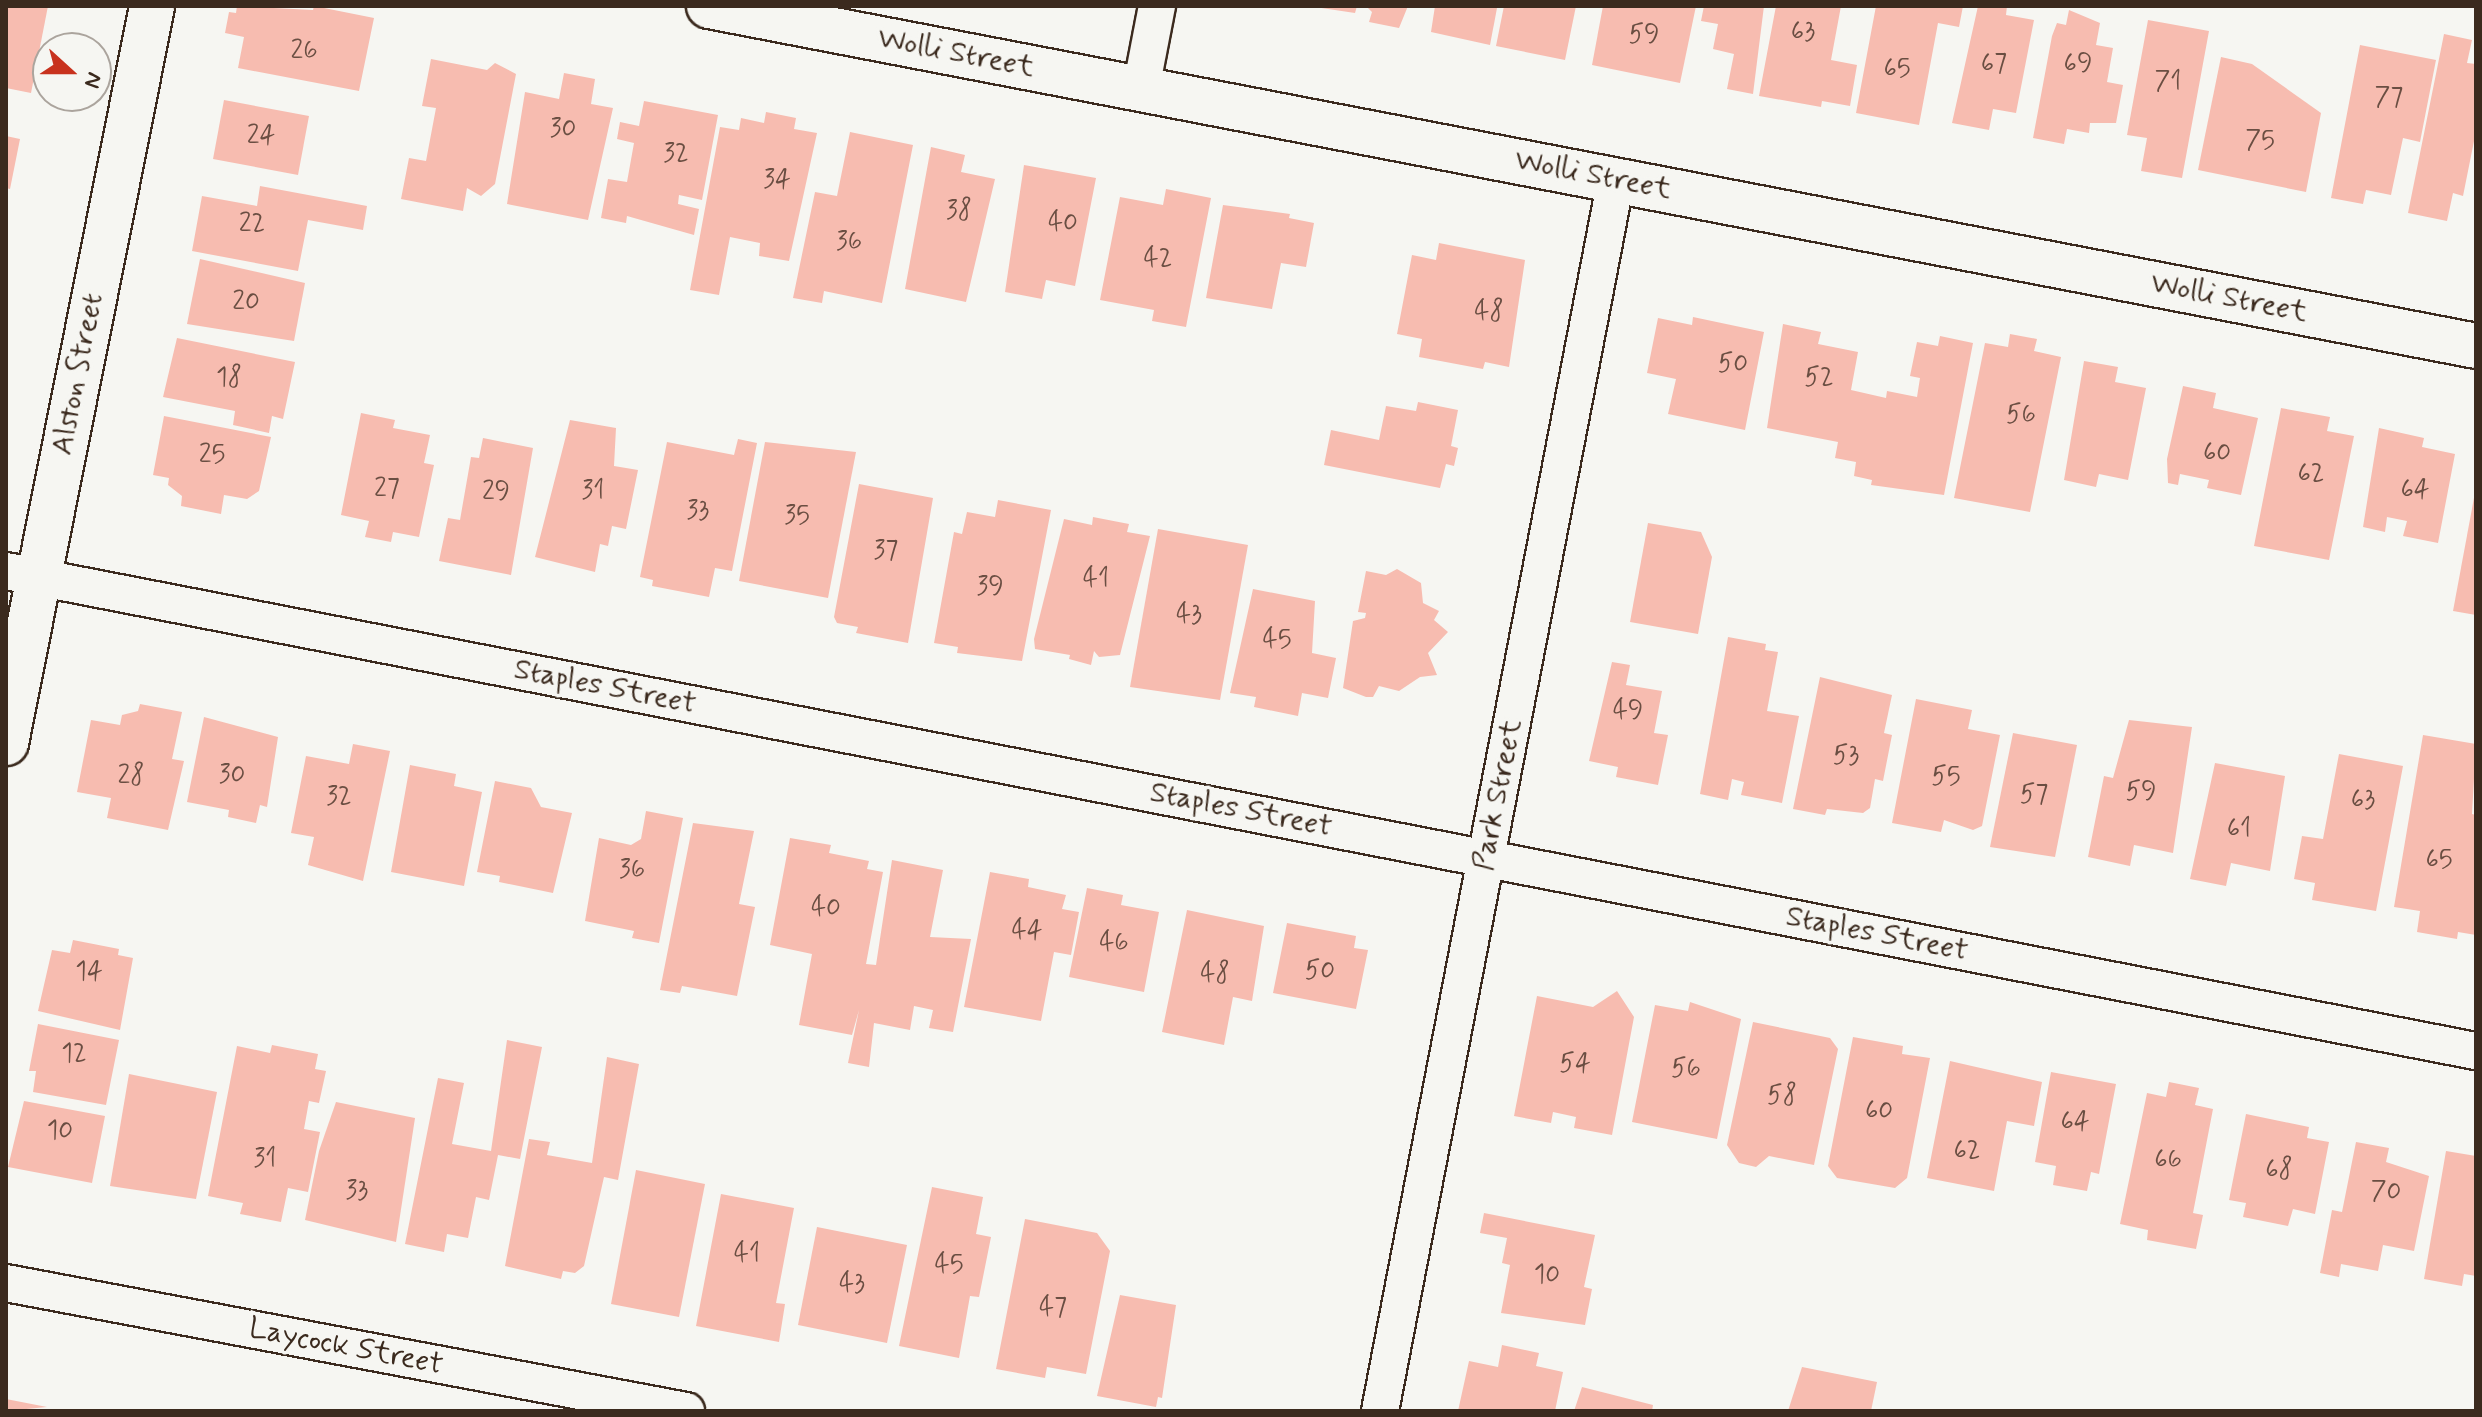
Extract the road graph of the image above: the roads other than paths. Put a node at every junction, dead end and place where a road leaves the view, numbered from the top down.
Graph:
1 (152, 6) edge
2 (709, 6) edge
3 (1157, 6) edge
4 (1141, 89) junction
5 (1616, 180) junction
6 (2476, 346) edge
7 (22, 574) edge
8 (6, 743) edge
9 (1486, 858) junction
10 (2476, 1051) edge
11 (6, 1283) edge
12 (686, 1411) edge
13 (1380, 1411) edge

1 - 7 street, Alston Street
2 - 4 street, Wolli Street
3 - 4 street
4 - 5 street, Wolli Street
5 - 6 street, Wolli Street
5 - 9 street, Park Street
7 - 8 street, Alston Street
7 - 9 street, Staples Street
9 - 10 street, Staples Street
9 - 13 street, Park Street
11 - 12 street, Laycock Street

